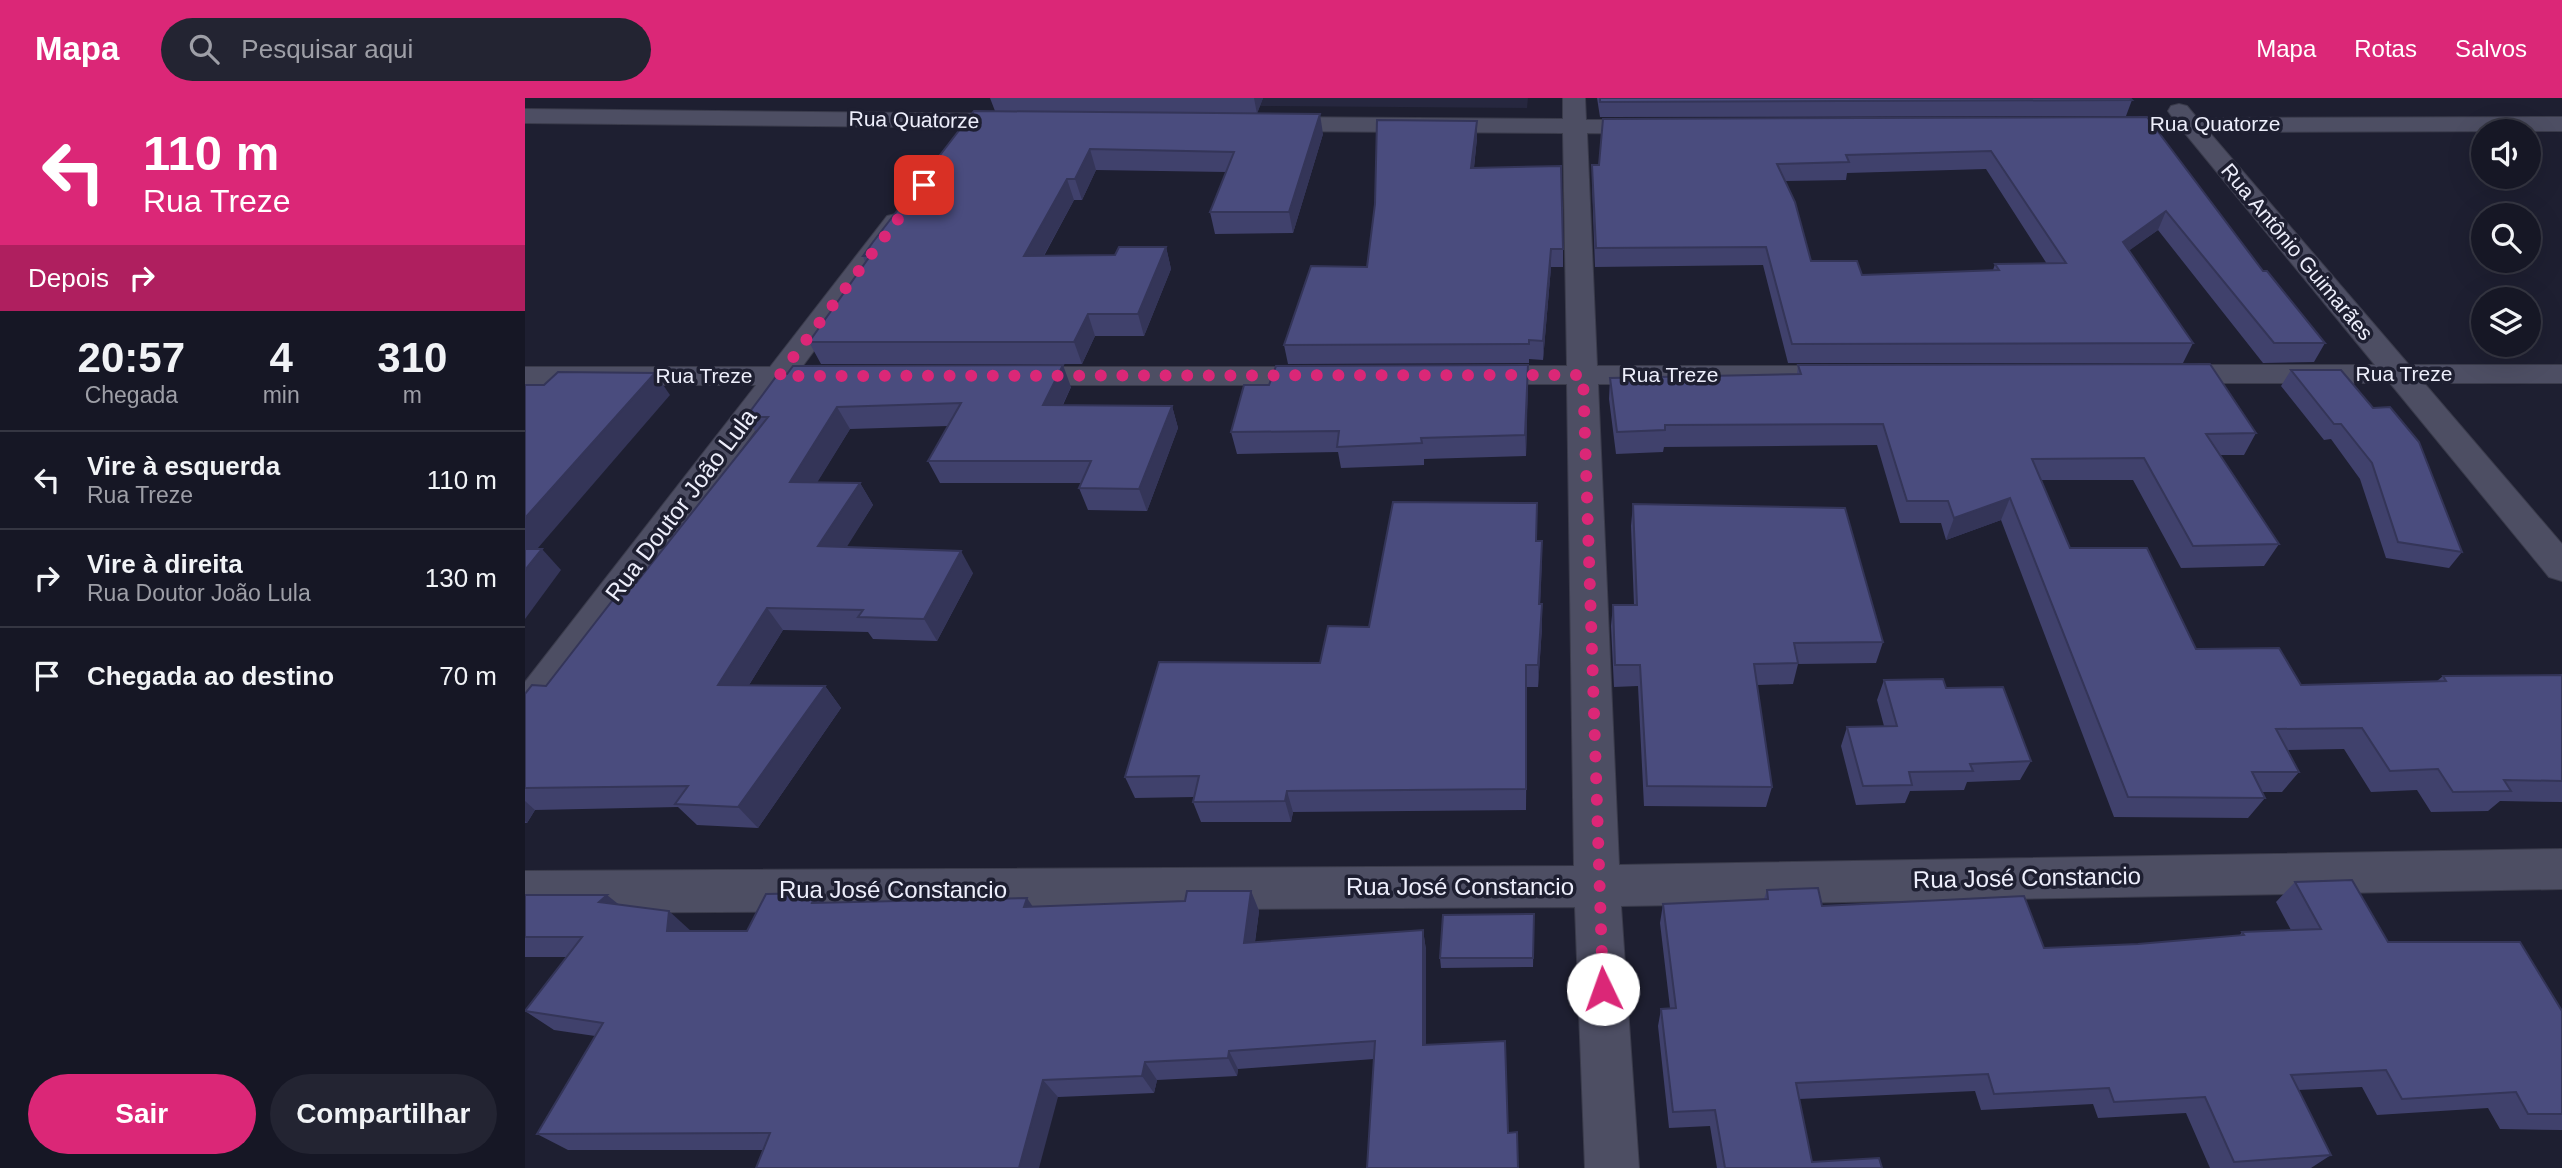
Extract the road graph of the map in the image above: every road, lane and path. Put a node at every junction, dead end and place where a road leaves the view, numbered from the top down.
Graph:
1 (2167, 98) edge
2 (982, 109) edge
3 (1574, 112) edge
4 (525, 116) edge
5 (1041, 121) edge
6 (1247, 124) edge
7 (2190, 124) junction
8 (2562, 124) edge
9 (2078, 125) edge
10 (1673, 127) edge
11 (947, 154) edge
12 (913, 198) edge
13 (2136, 374) edge
14 (2399, 374) junction
15 (2562, 374) edge
16 (1444, 375) edge
17 (1583, 375) junction
18 (1832, 375) edge
19 (525, 376) edge
20 (779, 376) junction
21 (862, 376) edge
22 (987, 376) edge
23 (1347, 376) edge
24 (2562, 568) edge
25 (525, 712) edge
26 (2562, 869) edge
27 (1597, 886) junction
28 (525, 892) edge
29 (1612, 1168) edge

1 - 7 street, Rua Antônio Guimarães
2 - 4 street, Rua Quatorze
2 - 5 street, Rua Quatorze
2 - 11 street
3 - 6 street
3 - 10 street
3 - 17 street
7 - 8 street, Rua Quatorze
7 - 9 street, Rua Quatorze
7 - 14 street, Rua Antônio Guimarães
12 - 20 street, Rua Doutor João Lula
13 - 14 street, Rua Treze
14 - 15 street, Rua Treze
14 - 24 street, Rua Antônio Guimarães
16 - 17 street, Rua Treze
17 - 18 street, Rua Treze
17 - 27 street
19 - 20 street, Rua Treze
20 - 21 street, Rua Treze
20 - 25 street, Rua Doutor João Lula
22 - 23 street
26 - 27 street, Rua José Constancio
27 - 28 street, Rua José Constancio
27 - 29 street

